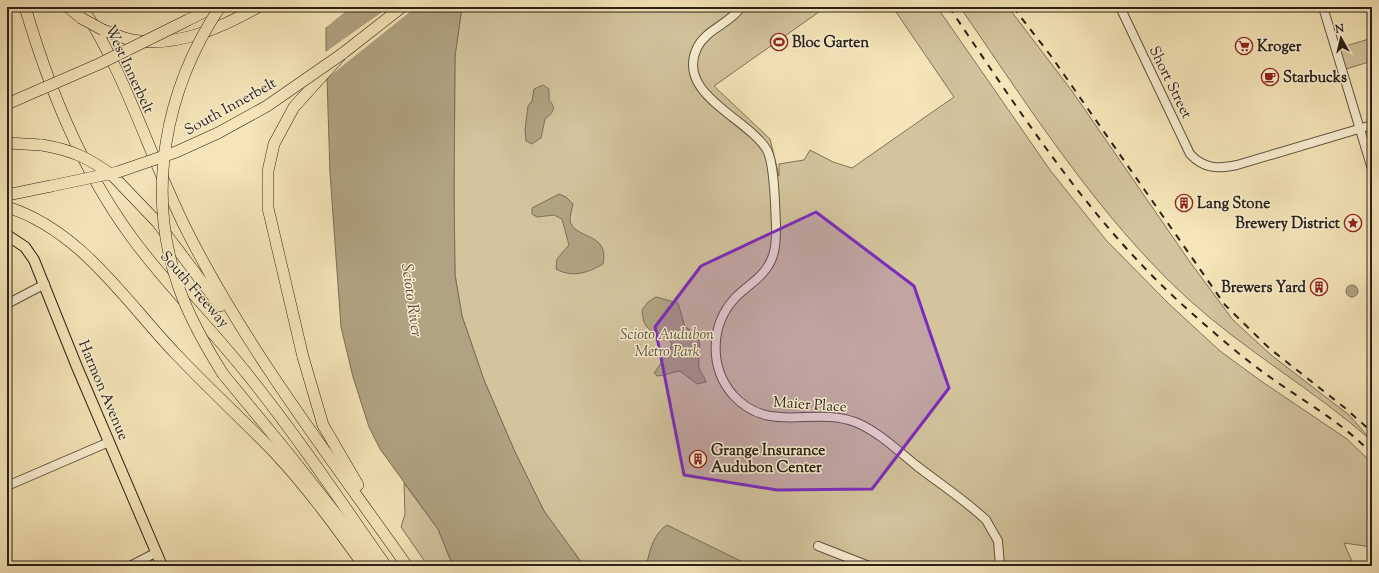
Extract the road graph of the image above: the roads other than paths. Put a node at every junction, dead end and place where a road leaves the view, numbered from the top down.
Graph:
1 (25, 7) edge
2 (68, 7) edge
3 (214, 7) edge
4 (220, 7) edge
5 (258, 7) edge
6 (402, 7) edge
7 (741, 7) edge
8 (1120, 7) edge
9 (1323, 7) edge
10 (82, 12) edge
11 (342, 54) junction
12 (7, 104) edge
13 (1372, 125) edge
14 (1360, 128) junction
15 (7, 143) edge
16 (148, 145) joint
17 (1372, 169) edge
18 (7, 194) edge
19 (7, 207) edge
20 (7, 235) edge
21 (45, 284) junction
22 (7, 304) edge
23 (264, 362) junction
24 (109, 442) junction
25 (7, 486) edge
26 (818, 546) dead end
27 (157, 552) junction
28 (130, 566) edge
29 (162, 566) edge
30 (364, 566) edge
31 (377, 566) edge
32 (386, 566) edge
33 (407, 566) edge
34 (869, 566) edge
35 (1000, 566) edge

1 - 32 highway, South Freeway
2 - 10 highway
3 - 12 highway, bridge
4 - 31 highway, bridge
5 - 10 highway, bridge
6 - 11 highway, South Innerbelt
7 - 35 street, Maier Place
8 - 14 street, Short Street
9 - 14 street
10 - 16 highway, West Innerbelt
11 - 18 highway, South Innerbelt, bridge
11 - 33 highway, bridge
13 - 14 street
14 - 17 street
15 - 23 highway, bridge
16 - 23 highway, South Freeway
19 - 30 highway
20 - 21 main road, Harmon Avenue
21 - 22 street
21 - 24 main road, Harmon Avenue
23 - 33 highway, South Freeway
24 - 25 street
24 - 27 main road, Harmon Avenue
26 - 34 street
27 - 28 street
27 - 29 main road, Harmon Avenue

